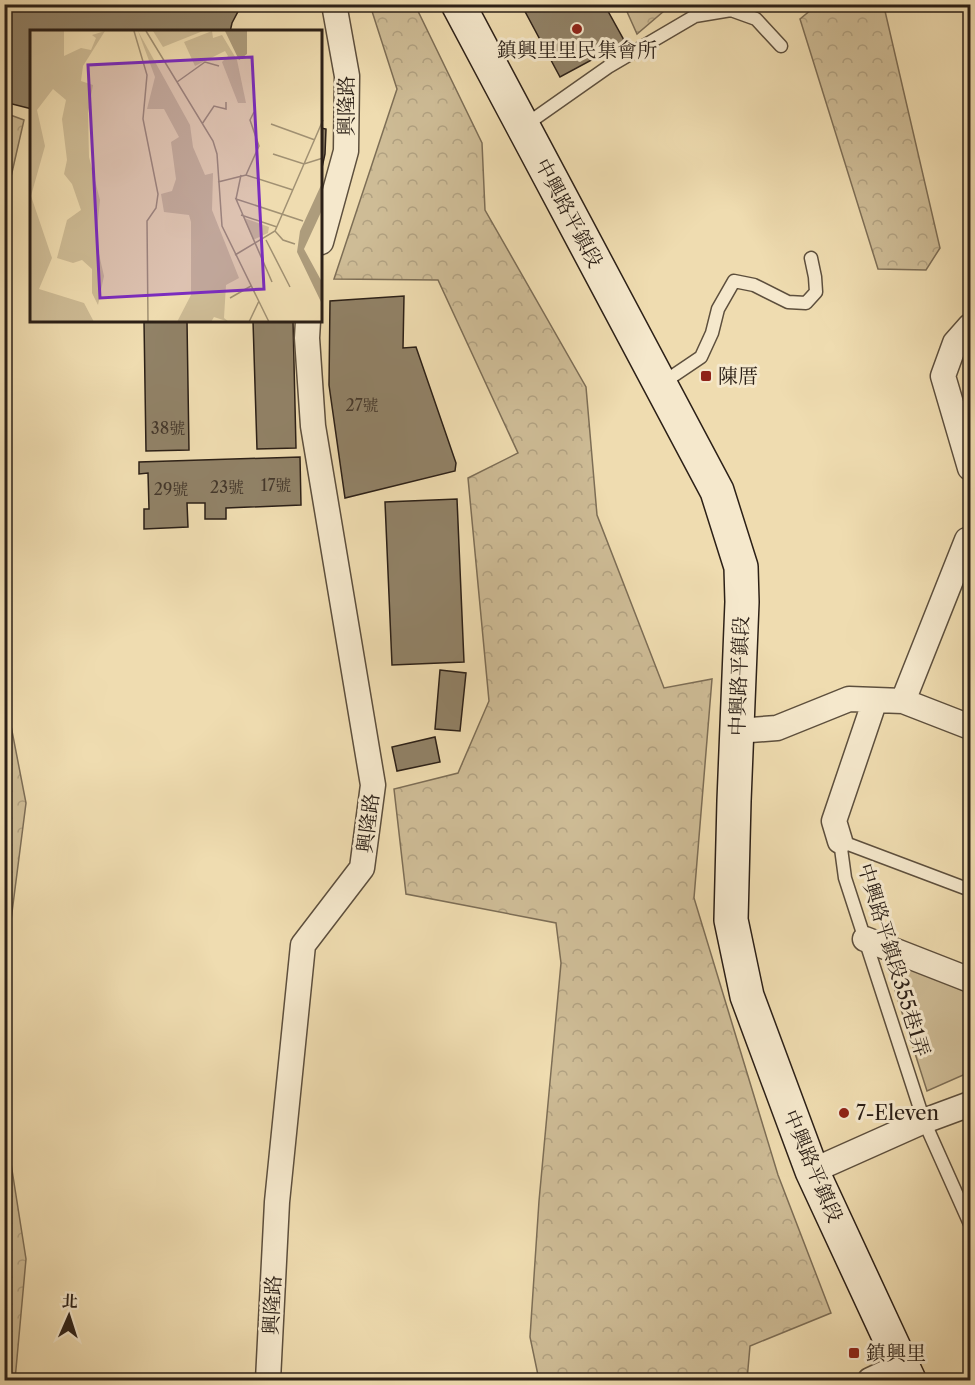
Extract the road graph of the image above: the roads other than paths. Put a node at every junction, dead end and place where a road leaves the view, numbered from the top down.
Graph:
1 (334, 4) edge
2 (459, 4) edge
3 (781, 45) dead end
4 (523, 126) junction
5 (322, 238) edge
6 (811, 258) dead end
7 (308, 322) edge
8 (970, 326) edge
9 (660, 384) junction
10 (970, 468) edge
11 (970, 539) edge
12 (875, 700) junction
13 (903, 701) junction
14 (970, 727) edge
15 (736, 731) junction
16 (840, 841) junction
17 (970, 890) edge
18 (865, 939) junction
19 (970, 980) edge
20 (970, 1104) edge
21 (924, 1120) junction
22 (812, 1171) junction
23 (970, 1224) edge
24 (906, 1373) edge
25 (268, 1380) edge
26 (870, 1380) edge

1 - 5 street, 興隆路
2 - 4 street, 中興路平鎮段
3 - 4 lane
4 - 9 street, 中興路平鎮段
6 - 9 lane
7 - 25 street, 興隆路
8 - 10 street
9 - 15 street, 中興路平鎮段
11 - 13 street
12 - 13 street
12 - 15 street
12 - 16 street
13 - 14 street
15 - 22 street, 中興路平鎮段
16 - 17 lane, 中興路平鎮段355巷1弄
16 - 18 lane, 中興路平鎮段355巷1弄
18 - 19 street
18 - 21 lane, 中興路平鎮段355巷1弄
20 - 21 street
21 - 22 street
21 - 23 lane, 中興路平鎮段355巷1弄
22 - 24 street, 中興路平鎮段
24 - 26 street

